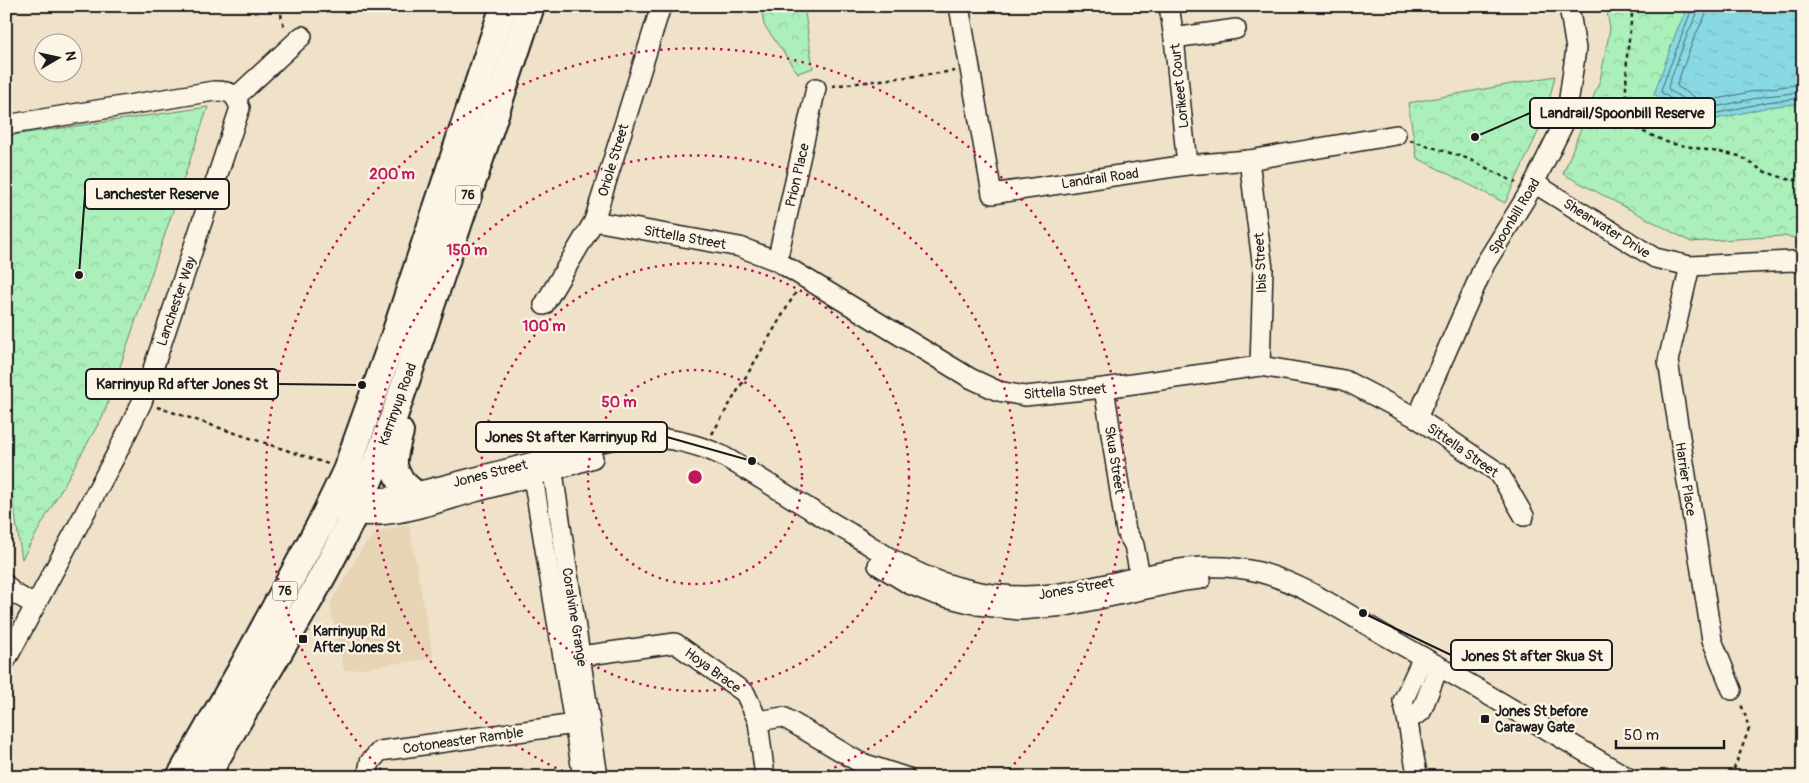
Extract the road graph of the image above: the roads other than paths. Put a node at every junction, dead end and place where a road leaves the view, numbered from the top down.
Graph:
1 (504, 6) edge
2 (531, 6) edge
3 (661, 6) edge
4 (959, 6) edge
5 (1169, 6) edge
6 (1569, 6) edge
7 (1236, 29) dead end
8 (1174, 38) junction
9 (298, 39) road end
10 (816, 88) road end
11 (236, 97) junction
12 (6, 125) edge
13 (1396, 135) road end
14 (1250, 160) junction
15 (1187, 165) junction
16 (1532, 187) junction
17 (594, 220) junction
18 (777, 261) junction
19 (1803, 263) edge
20 (1690, 266) junction
21 (544, 305) dead end
22 (1260, 366) junction
23 (405, 384) junction
24 (1104, 388) junction
25 (1417, 418) junction
26 (551, 464) junction
27 (532, 470) junction
28 (333, 489) junction
29 (413, 492) junction
30 (358, 506) junction
31 (1524, 516) dead end
32 (1136, 584) junction
33 (6, 585) edge
34 (35, 605) junction
35 (581, 656) junction
36 (6, 660) edge
37 (1428, 667) junction
38 (1732, 690) road end
39 (758, 721) junction
40 (575, 724) junction
41 (180, 777) edge
42 (206, 777) edge
43 (367, 777) edge
44 (583, 777) edge
45 (598, 777) edge
46 (765, 777) edge
47 (905, 777) edge
48 (1418, 777) edge
49 (1604, 777) edge
50 (1627, 777) edge

1 - 28 highway, Karrinyup Road / 76
2 - 23 highway, Karrinyup Road / 76
3 - 17 street, Oriole Street
4 - 15 street, Landrail Road
5 - 8 street, Lorikeet Court
6 - 16 street, Spoonbill Road
7 - 8 street
8 - 15 street, Lorikeet Court
9 - 11 street
10 - 18 street, Prion Place
11 - 12 street
11 - 34 street, Lanchester Way
13 - 14 street, Landrail Road
14 - 15 street, Landrail Road
14 - 22 street, Ibis Street
16 - 20 street, Shearwater Drive
16 - 25 street, Spoonbill Road
17 - 18 street, Sittella Street
17 - 21 street, Oriole Street
18 - 24 street, Sittella Street
19 - 20 street, Shearwater Drive
20 - 38 street, Harrier Place
22 - 24 street, Sittella Street
22 - 25 street, Sittella Street
23 - 29 highway
23 - 30 highway, Karrinyup Road / 76
24 - 32 street, Skua Street
25 - 31 street, Sittella Street
26 - 27 street, Jones Street
26 - 32 street, Jones Street
26 - 32 street, Jones Street
26 - 35 street, Coralvine Grange
27 - 29 street, Jones Street
27 - 30 street, Jones Street
27 - 40 street, Coralvine Grange
28 - 30 street, Jones Street
28 - 41 highway, Karrinyup Road / 76
29 - 30 street, Jones Street
30 - 42 highway, Karrinyup Road / 76
32 - 37 street, Jones Street
33 - 34 street
34 - 36 street, Lanchester Way
35 - 39 street, Hoya Brace
35 - 45 street, Coralvine Grange
37 - 48 street
37 - 49 street, Jones Street
37 - 50 street, Jones Street
39 - 46 street, Hoya Brace
39 - 47 street
40 - 43 street, Cotoneaster Ramble
40 - 44 street, Coralvine Grange

